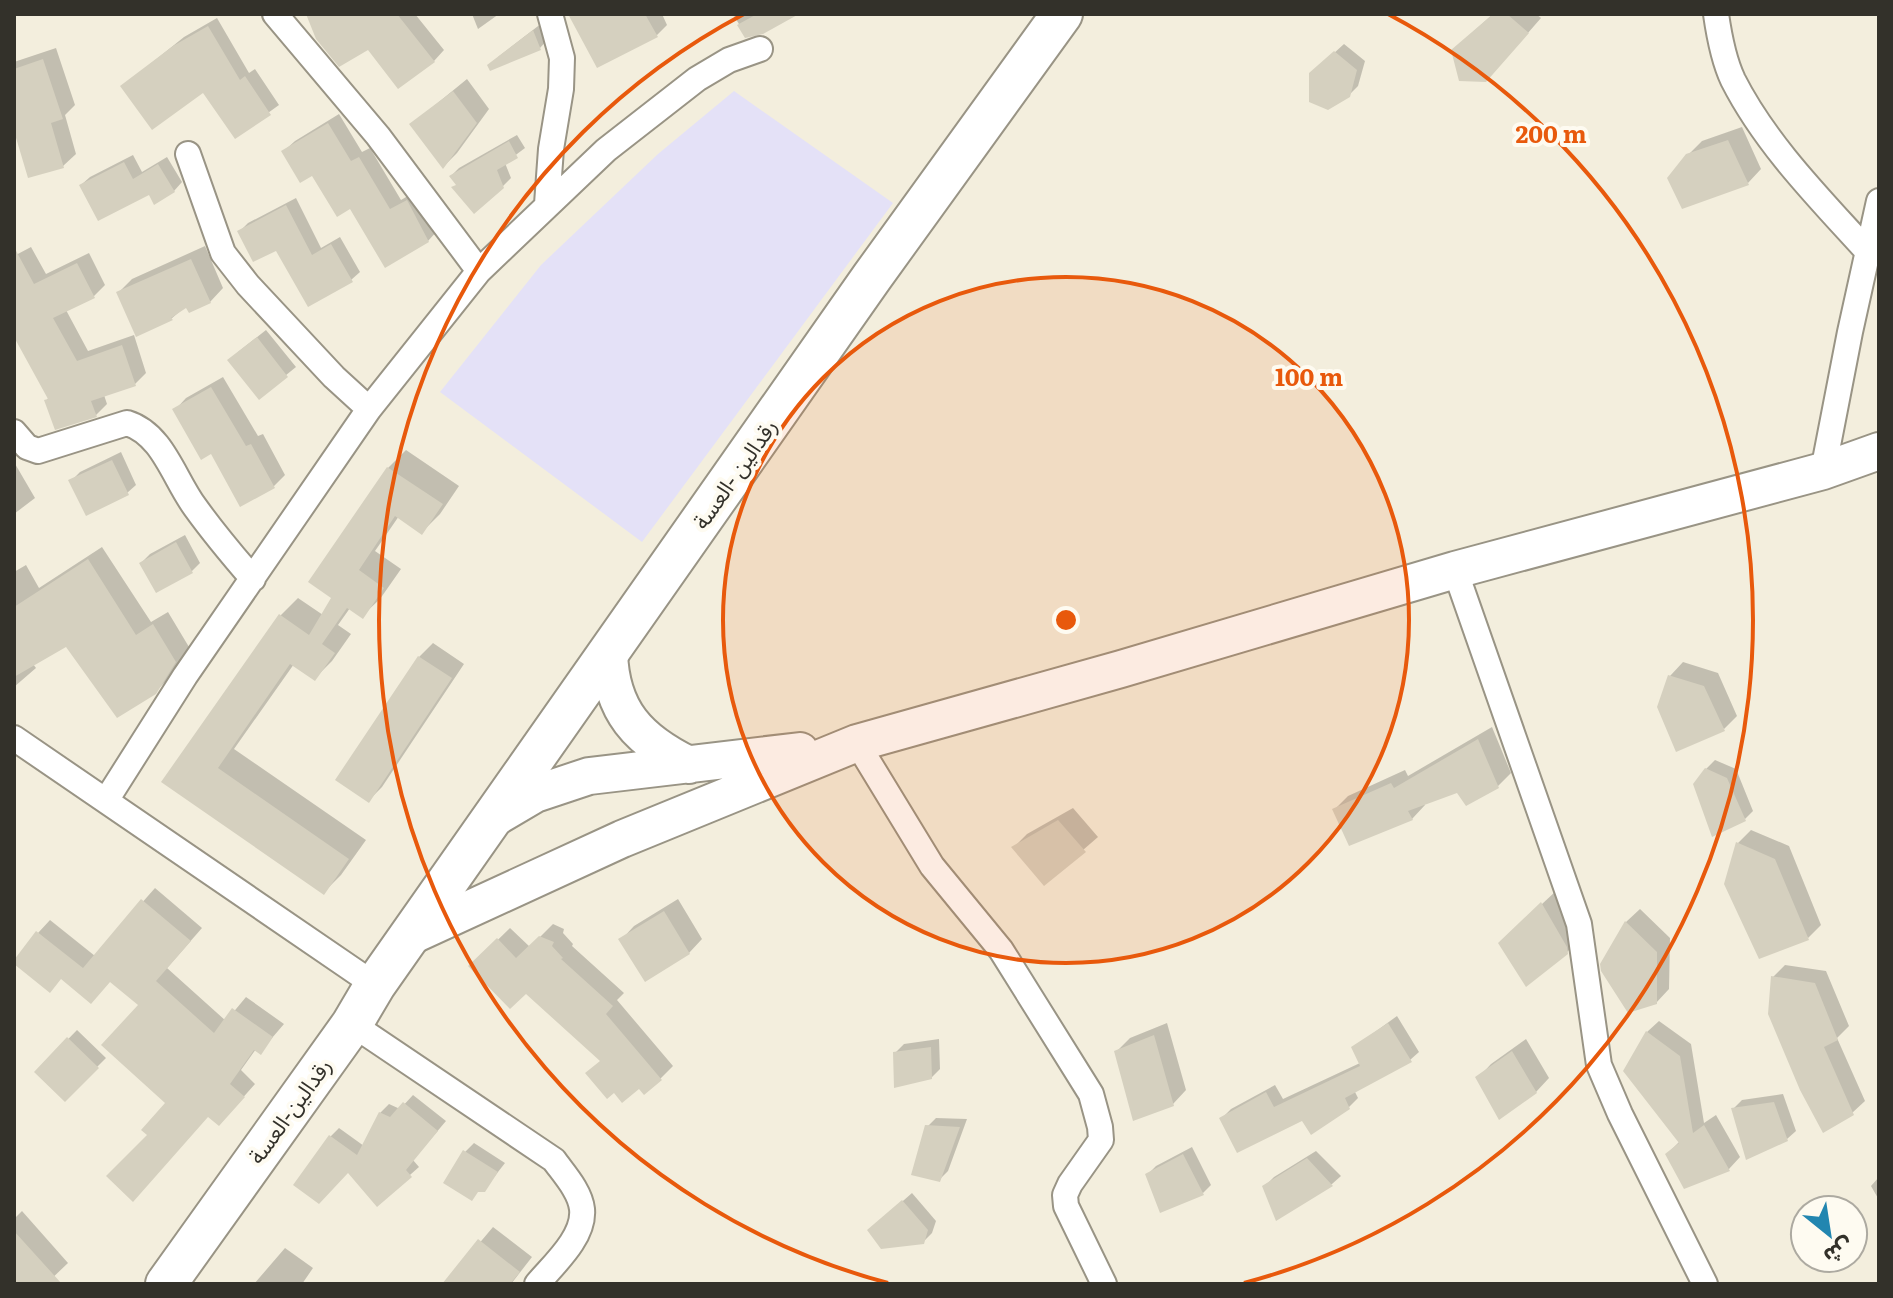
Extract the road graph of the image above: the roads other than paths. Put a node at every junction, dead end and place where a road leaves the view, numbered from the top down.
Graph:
1 (275, 14) edge
2 (550, 14) edge
3 (1062, 14) edge
4 (1716, 14) edge
5 (760, 49) dead end
6 (188, 154) dead end
7 (1879, 201) edge
8 (547, 204) junction
9 (1868, 252) junction
10 (479, 271) junction
11 (369, 409) junction
12 (14, 432) edge
13 (1879, 451) edge
14 (1823, 471) junction
15 (1455, 570) junction
16 (253, 579) junction
17 (609, 653) junction
18 (14, 738) edge
19 (857, 743) junction
20 (689, 765) junction
21 (107, 799) junction
22 (491, 820) junction
23 (411, 936) junction
24 (375, 985) junction
25 (352, 1024) junction
26 (166, 1284) edge
27 (537, 1284) edge
28 (1104, 1284) edge
29 (1705, 1284) edge

1 - 10 street
2 - 8 street
3 - 17 main road, رقدالين -العسة
4 - 9 street
5 - 8 street
6 - 11 street
7 - 9 street
8 - 10 street
9 - 14 street
10 - 11 street
11 - 16 street
12 - 16 street
13 - 14 street
14 - 15 street
15 - 19 street
15 - 29 street
16 - 21 street
17 - 20 street
17 - 22 main road, رقدالين -العسة
18 - 21 street
19 - 20 street
19 - 23 street
19 - 28 street
20 - 22 street
21 - 24 street
22 - 23 main road, رقدالين -العسة
23 - 24 main road, رقدالين-العسة
24 - 25 main road, رقدالين-العسة
25 - 26 main road, رقدالين-العسة
25 - 27 street

